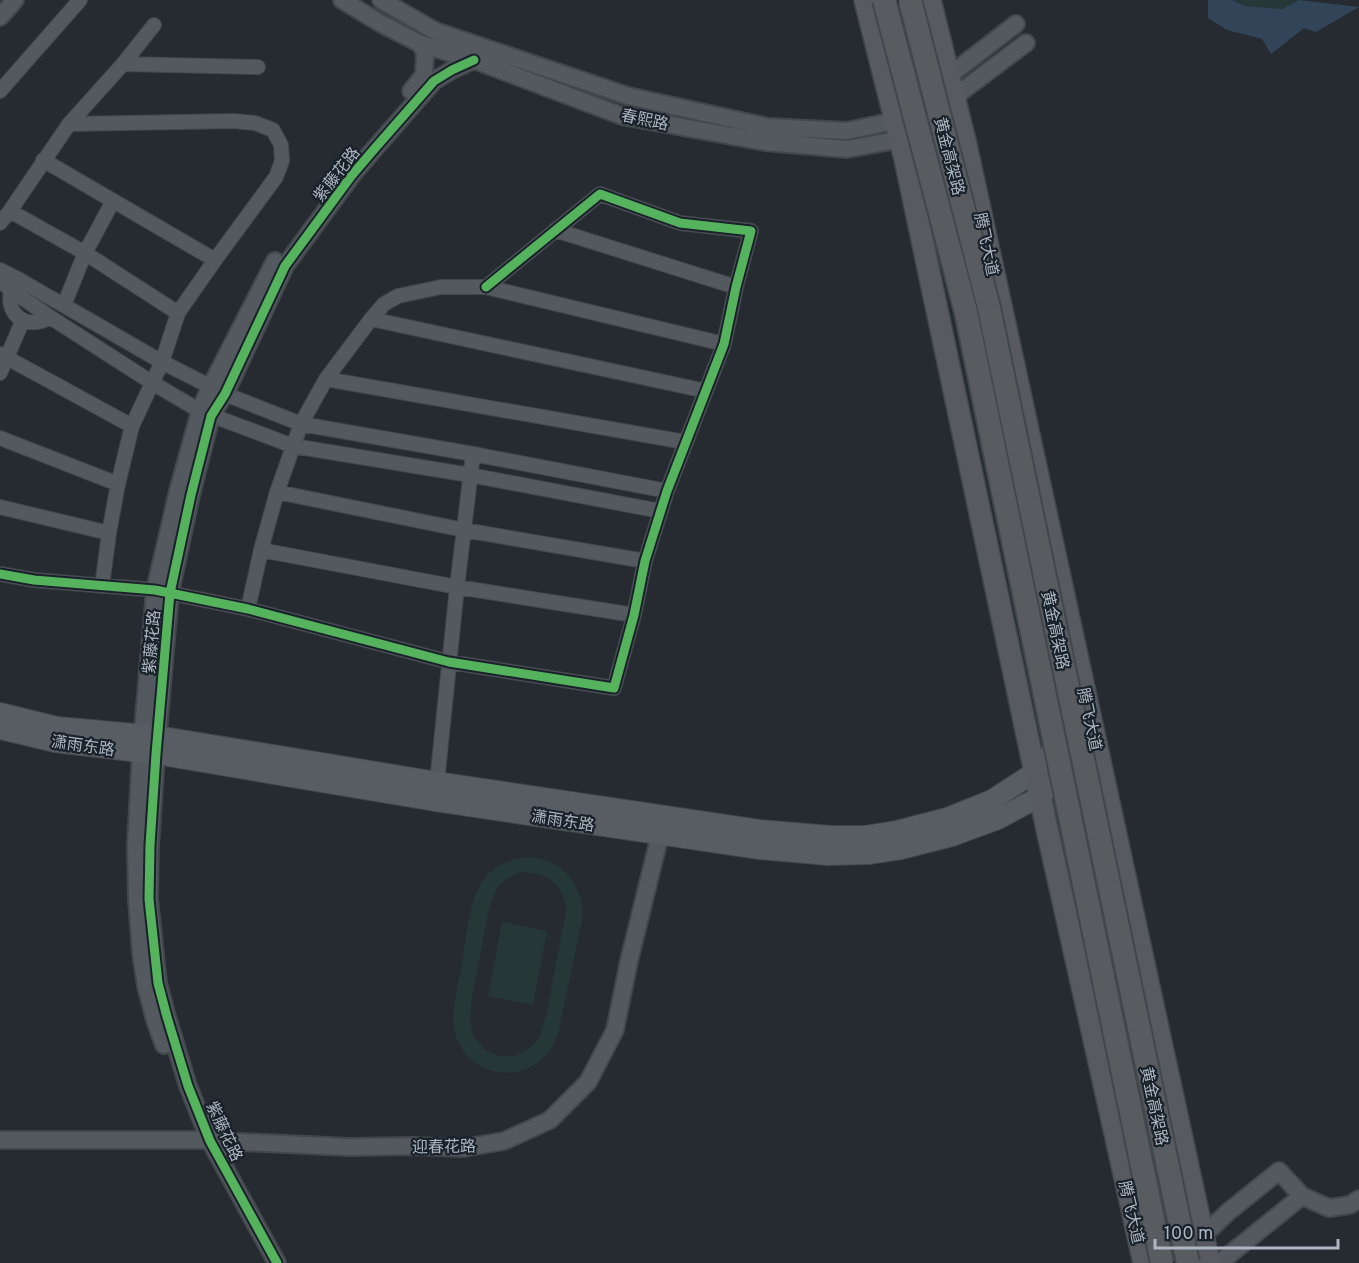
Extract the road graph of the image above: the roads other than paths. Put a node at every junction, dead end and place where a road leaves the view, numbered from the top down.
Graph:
1 (15, 0) edge
2 (80, 0) edge
3 (342, 0) edge
4 (381, 0) edge
5 (865, 0) edge
6 (884, 0) edge
7 (910, 0) edge
8 (930, 0) edge
9 (0, 17) edge
10 (1016, 24) dead end
11 (154, 25) dead end
12 (1026, 43) dead end
13 (421, 44) junction
14 (474, 60) junction
15 (123, 64) junction
16 (258, 67) dead end
17 (949, 75) junction
18 (0, 91) edge
19 (954, 97) junction
20 (895, 117) junction
21 (69, 124) junction
22 (900, 138) junction
23 (43, 160) junction
24 (113, 201) junction
25 (10, 211) junction
26 (0, 223) edge
27 (555, 230) junction
28 (86, 253) junction
29 (215, 260) junction
30 (0, 270) edge
31 (5, 285) edge
32 (486, 287) junction
33 (736, 287) junction
34 (64, 305) junction
35 (178, 313) junction
36 (50, 317) junction
37 (371, 319) junction
38 (23, 320) junction
39 (724, 344) junction
40 (3, 356) edge
41 (162, 362) junction
42 (0, 373) edge
43 (326, 379) junction
44 (151, 382) junction
45 (218, 391) junction
46 (706, 391) junction
47 (206, 414) junction
48 (301, 424) junction
49 (132, 426) junction
50 (0, 438) edge
51 (686, 442) junction
52 (293, 446) junction
53 (473, 454) junction
54 (470, 475) junction
55 (118, 484) junction
56 (668, 490) junction
57 (278, 492) junction
58 (0, 507) edge
59 (660, 511) junction
60 (464, 530) junction
61 (109, 533) junction
62 (261, 550) junction
63 (645, 561) junction
64 (0, 574) edge
65 (102, 586) junction
66 (456, 587) junction
67 (163, 592) junction
68 (248, 609) junction
69 (634, 615) junction
70 (449, 662) junction
71 (1088, 708) junction
72 (0, 713) edge
73 (0, 729) edge
74 (1094, 737) junction
75 (149, 745) junction
76 (1035, 772) junction
77 (437, 782) junction
78 (1041, 796) junction
79 (662, 815) junction
80 (660, 835) junction
81 (0, 1140) edge
82 (205, 1140) junction
83 (1302, 1196) junction
84 (1359, 1199) edge
85 (1203, 1236) junction
86 (267, 1263) edge
87 (277, 1263) edge
88 (1143, 1263) edge
89 (1162, 1263) edge
90 (1174, 1263) edge
91 (1188, 1263) edge
92 (1209, 1263) edge
93 (1219, 1263) edge

1 - 9 street
2 - 18 street
3 - 13 street, 春熙路
4 - 20 street, 春熙路
5 - 20 main road, 腾飞大道
6 - 89 highway, 黄金高架路, bridge
7 - 91 highway, 黄金高架路, bridge
8 - 17 main road, 腾飞大道
10 - 17 street, 春熙路
11 - 15 street
12 - 19 street, 春熙路
13 - 14 street, 春熙路
13 - 45 street, 紫藤花路
14 - 22 street, 春熙路
14 - 45 street, 紫藤花路
15 - 16 street
15 - 21 street
17 - 19 main road, 腾飞大道
17 - 20 street, 春熙路
19 - 22 street, 春熙路
19 - 71 main road, 腾飞大道
20 - 22 main road, 腾飞大道
21 - 23 street
21 - 29 street
22 - 76 main road, 腾飞大道
23 - 24 street
23 - 25 street
24 - 28 street
24 - 29 street
25 - 26 street
25 - 28 street
27 - 32 street
27 - 33 street
27 - 33 street
28 - 34 street
28 - 35 street
29 - 35 street
30 - 34 street
31 - 36 street
31 - 38 street
32 - 37 street
32 - 39 street
33 - 39 street
34 - 41 street
35 - 41 street
36 - 38 street
36 - 44 street
37 - 43 street
37 - 46 street
38 - 40 street
39 - 46 street
40 - 42 street
40 - 49 street
41 - 44 street
41 - 45 street
43 - 48 street
43 - 51 street
44 - 47 street
44 - 49 street
45 - 47 street, 紫藤花路
45 - 48 street
46 - 51 street
47 - 52 street
47 - 67 street, 紫藤花路
48 - 52 street
48 - 53 street
49 - 55 street
50 - 55 street
51 - 56 street
52 - 54 street
52 - 57 street
53 - 54 street
53 - 56 street
54 - 59 street
54 - 60 street
55 - 61 street
56 - 59 street
57 - 60 street
57 - 62 street
58 - 61 street
59 - 63 street
60 - 63 street
60 - 66 street
61 - 65 street
62 - 66 street
62 - 68 street
63 - 69 street
64 - 65 street
65 - 67 street
66 - 69 street
66 - 70 street
67 - 68 street
67 - 75 street, 紫藤花路
68 - 70 street
69 - 70 street
70 - 77 street
71 - 74 main road, 腾飞大道
71 - 76 main road, 潇雨东路
72 - 75 main road, 潇雨东路
73 - 75 main road, 潇雨东路
74 - 78 main road, 潇雨东路
74 - 85 main road, 腾飞大道
75 - 77 main road, 潇雨东路
75 - 80 main road, 潇雨东路
75 - 82 street, 紫藤花路
76 - 78 main road, 腾飞大道
76 - 79 main road, 潇雨东路
77 - 79 main road, 潇雨东路
78 - 80 main road, 潇雨东路
78 - 88 main road, 腾飞大道
79 - 80 street, 迎春花路
80 - 82 street, 迎春花路
81 - 82 street, 迎春花路
82 - 86 street, 紫藤花路
82 - 87 street, 紫藤花路
83 - 84 street
83 - 85 street
83 - 93 street
85 - 90 main road
85 - 92 main road, 腾飞大道

